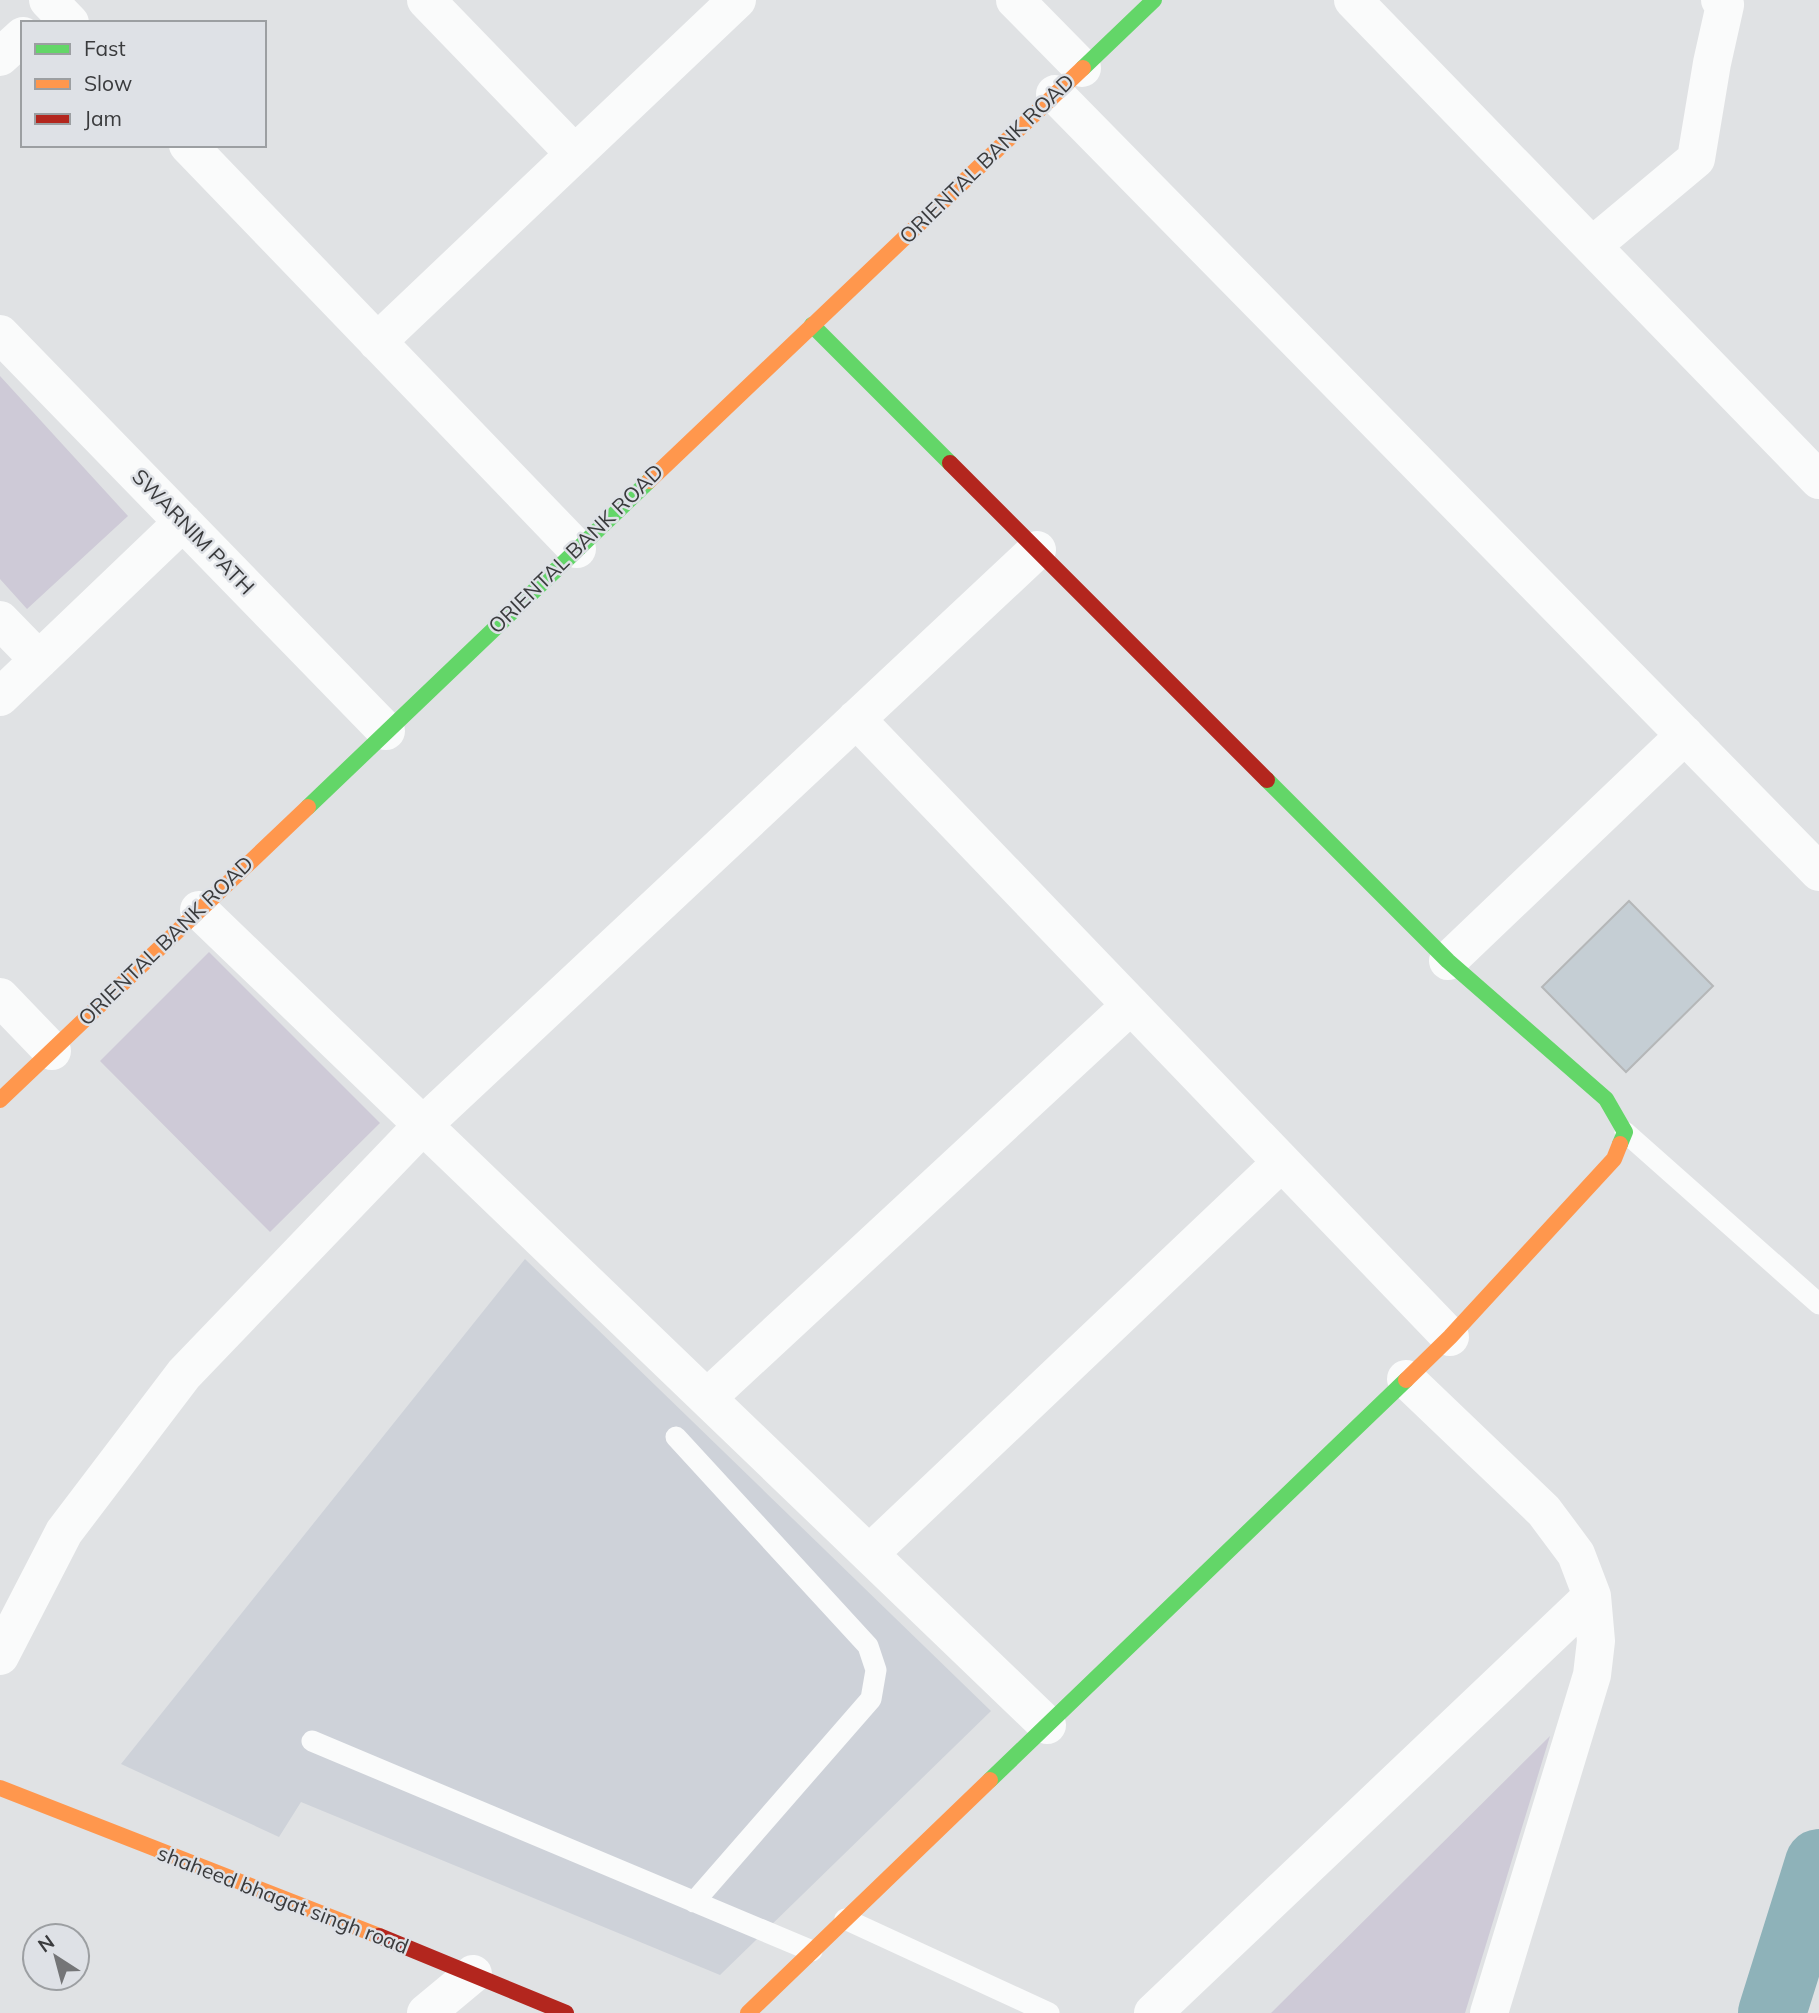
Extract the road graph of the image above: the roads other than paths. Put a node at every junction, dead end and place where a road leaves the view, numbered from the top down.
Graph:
1 (426, 0) edge
2 (737, 0) edge
3 (1015, 0) edge
4 (1154, 0) edge
5 (1353, 0) edge
6 (1720, 0) edge
7 (21, 38) edge
8 (0, 57) edge
9 (1069, 81) junction
10 (190, 147) edge
11 (575, 154) junction
12 (1592, 246) junction
13 (812, 325) junction
14 (0, 334) edge
15 (377, 342) junction
16 (1819, 480) edge
17 (183, 522) junction
18 (577, 549) junction
19 (1037, 550) junction
20 (0, 620) edge
21 (39, 660) junction
22 (0, 697) edge
23 (856, 719) junction
24 (386, 731) junction
25 (1685, 735) junction
26 (1819, 872) edge
27 (199, 910) junction
28 (1448, 961) junction
29 (0, 998) edge
30 (1131, 1005) junction
31 (52, 1051) junction
32 (0, 1100) edge
33 (423, 1125) junction
34 (1625, 1132) junction
35 (1282, 1162) junction
36 (1819, 1304) edge
37 (1450, 1337) junction
38 (1406, 1379) junction
39 (707, 1398) junction
40 (676, 1437) dead end
41 (869, 1554) junction
42 (1592, 1596) junction
43 (0, 1656) edge
44 (1047, 1725) junction
45 (312, 1741) dead end
46 (0, 1788) edge
47 (694, 1902) junction
48 (845, 1919) junction
49 (812, 1951) junction
50 (473, 1974) junction
51 (426, 2013) edge
52 (566, 2013) edge
53 (748, 2013) edge
54 (1049, 2013) edge
55 (1153, 2013) edge
56 (1489, 2013) edge

1 - 11 street
2 - 11 street
3 - 9 street
4 - 9 street, ORIENTAL BANK ROAD
5 - 12 street
6 - 12 street
7 - 8 street
9 - 13 street, ORIENTAL BANK ROAD
9 - 25 street
10 - 15 street
11 - 15 street
12 - 16 street
13 - 18 street, ORIENTAL BANK ROAD
13 - 19 street
14 - 17 street, SWARNIM PATH
15 - 18 street
17 - 21 street
17 - 24 street, SWARNIM PATH
18 - 24 street, ORIENTAL BANK ROAD
19 - 23 street
19 - 28 street
20 - 21 street
21 - 22 street
23 - 30 street
23 - 33 street
24 - 27 street, ORIENTAL BANK ROAD
25 - 26 street
25 - 28 street
27 - 31 street, ORIENTAL BANK ROAD
27 - 33 street
28 - 34 street
29 - 31 street
30 - 35 street
30 - 39 street
31 - 32 street, ORIENTAL BANK ROAD
33 - 39 street
33 - 43 street
34 - 36 lane
34 - 37 street
35 - 37 street
35 - 41 street
37 - 38 street
38 - 42 street
38 - 44 street
39 - 41 street
40 - 47 lane
41 - 44 street
42 - 55 street
42 - 56 street
44 - 48 street
45 - 47 lane
46 - 50 street, shaheed bhagat singh road
47 - 49 lane
48 - 49 street
48 - 54 lane
49 - 53 street
50 - 51 street
50 - 52 street, shaheed bhagat singh road

